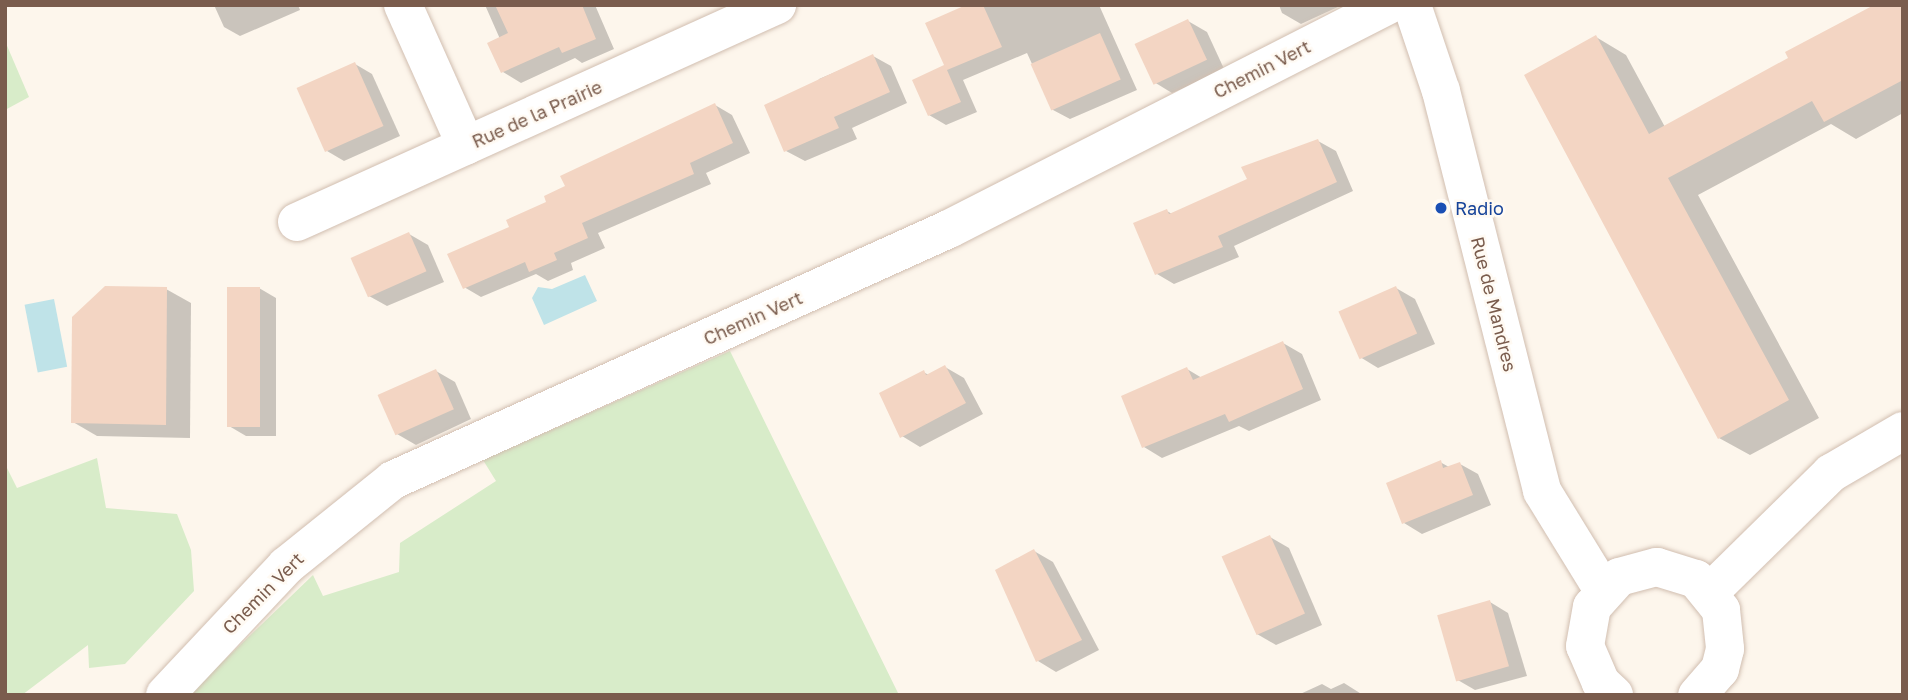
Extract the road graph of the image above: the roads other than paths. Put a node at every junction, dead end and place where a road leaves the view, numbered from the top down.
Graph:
1 (403, 5) edge
2 (777, 5) edge
3 (1388, 5) edge
4 (1412, 5) edge
5 (466, 146) junction
6 (297, 222) dead end
7 (1903, 431) edge
8 (1603, 590) junction
9 (1710, 592) junction
10 (165, 695) edge
11 (1614, 695) edge
12 (1696, 695) edge

1 - 5 street
2 - 5 street, Rue de la Prairie
3 - 10 street, Chemin Vert
4 - 8 street, Rue de Mandres
5 - 6 street, Rue de la Prairie
7 - 9 street
8 - 9 street
8 - 11 street
9 - 12 street

